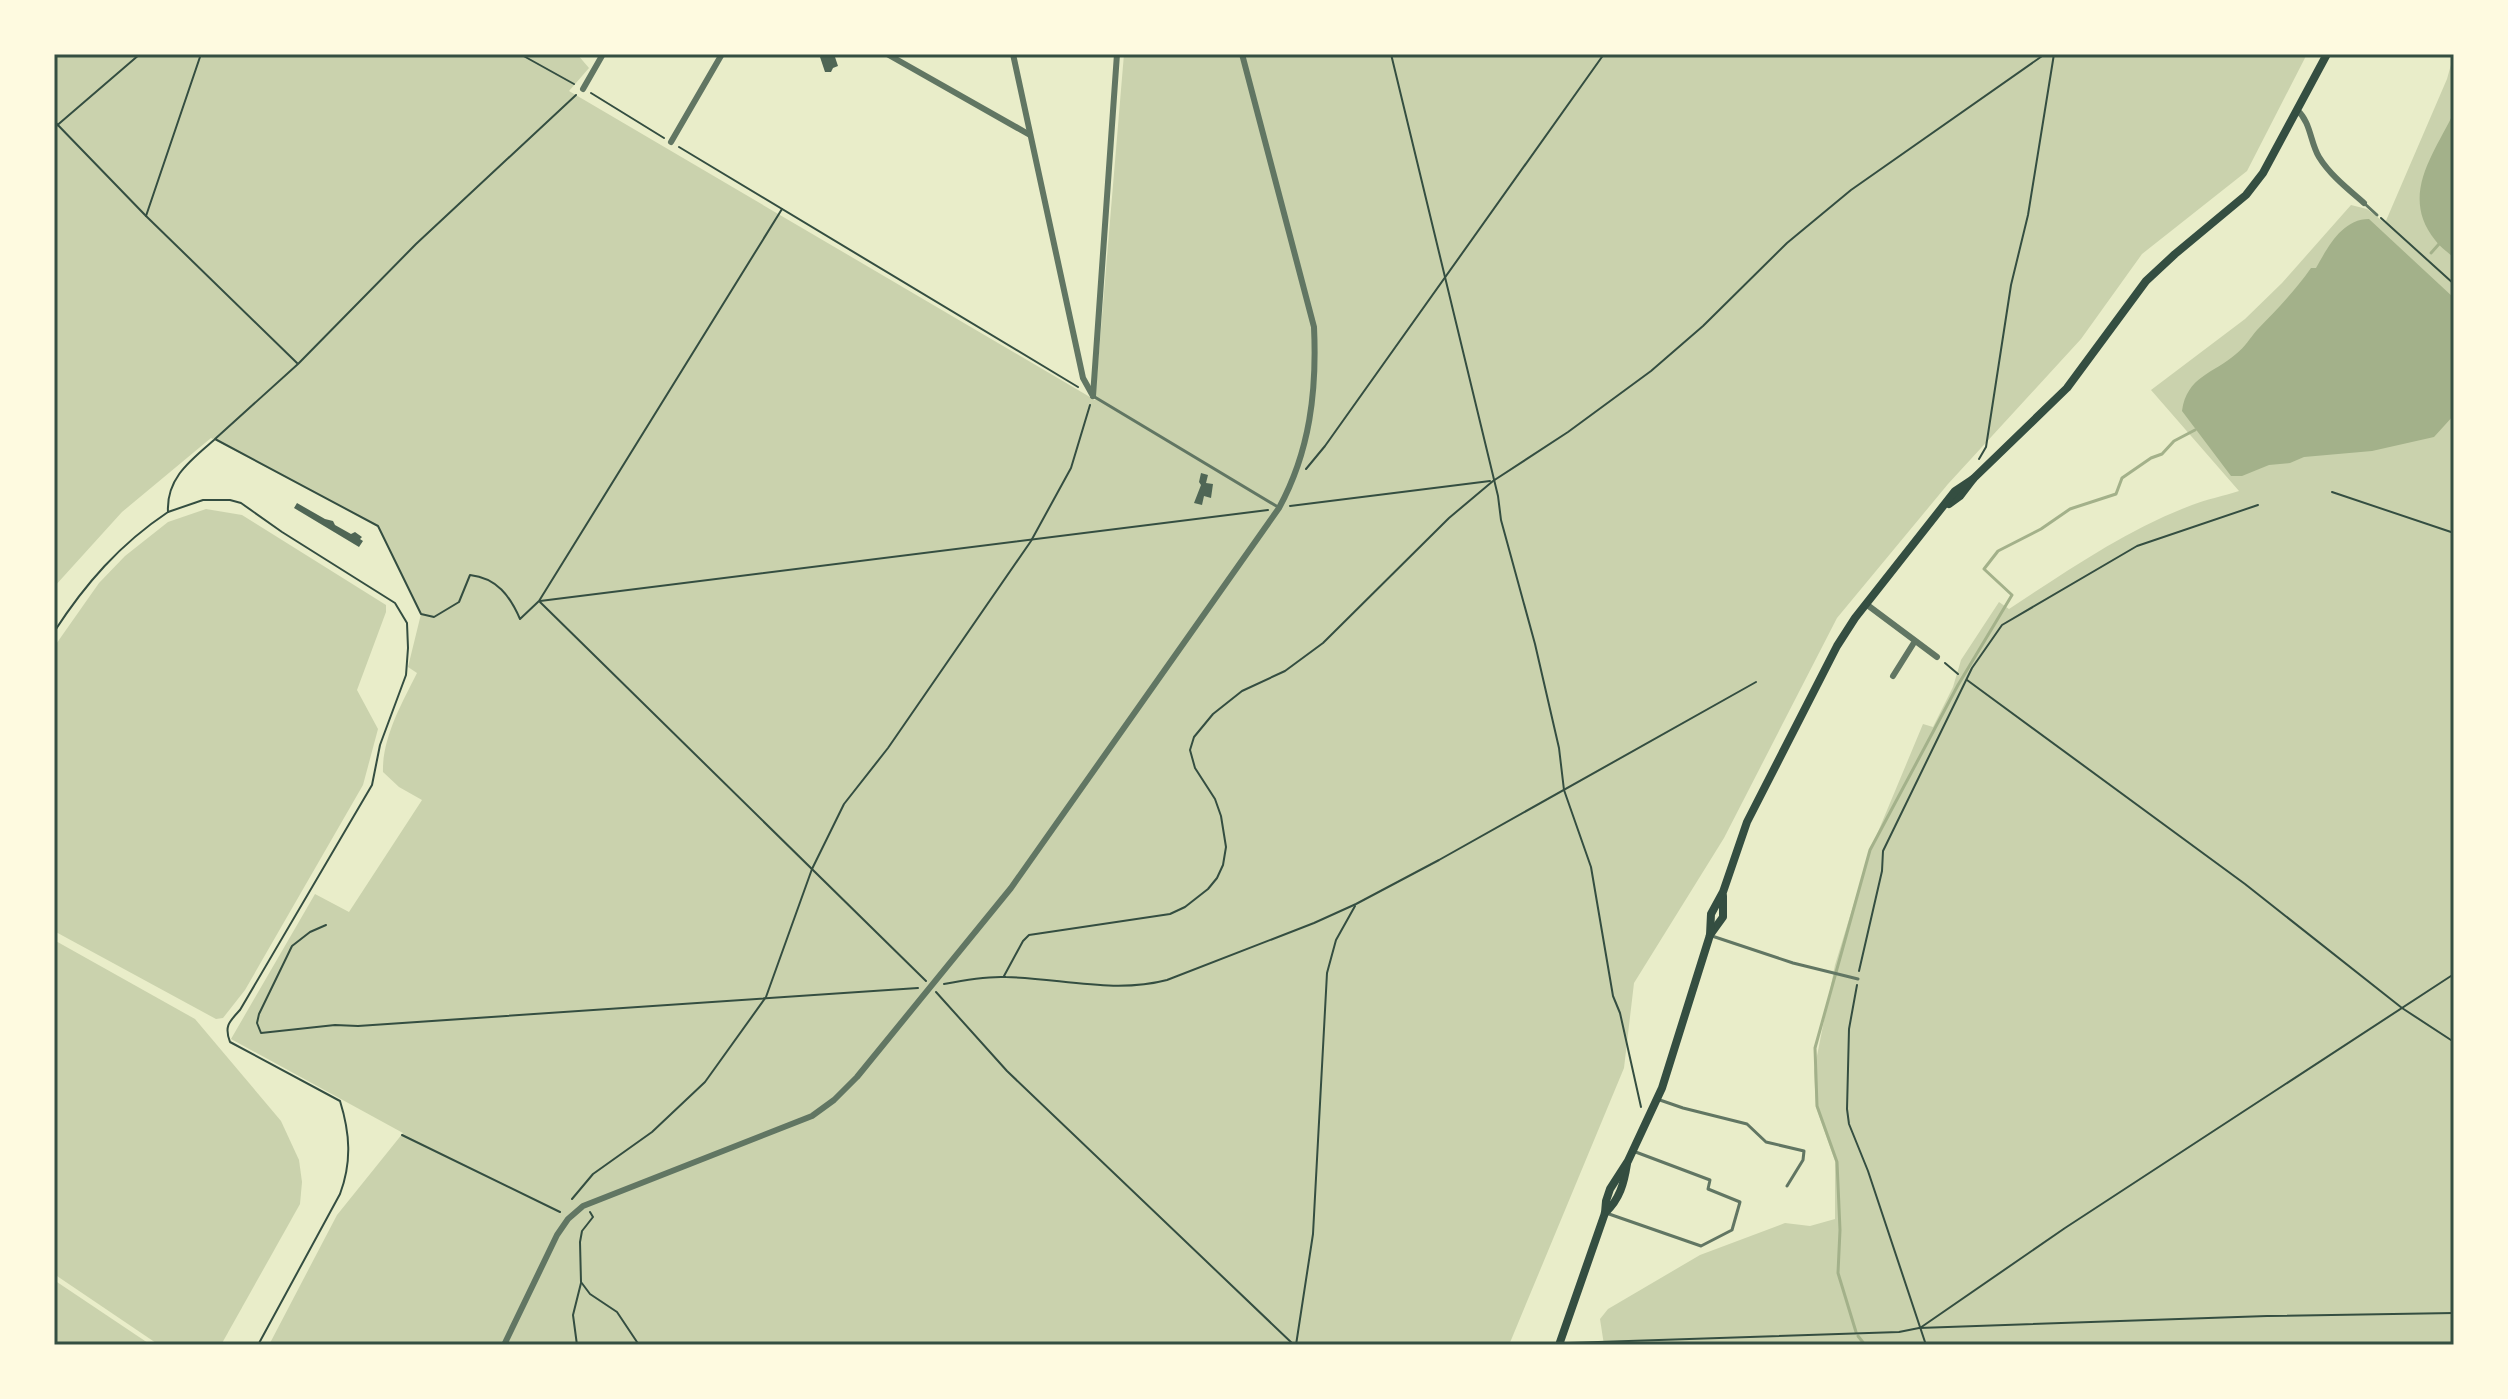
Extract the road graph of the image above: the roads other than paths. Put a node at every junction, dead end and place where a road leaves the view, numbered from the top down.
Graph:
1 (603, 54) edge
2 (722, 54) edge
3 (887, 54) edge
4 (1013, 54) edge
5 (1117, 54) edge
6 (1242, 54) edge
7 (2327, 54) edge
8 (583, 89) road end
9 (2297, 110) junction
10 (1031, 135) junction
11 (671, 142) road end
12 (2364, 203) joint
13 (2377, 215) road end
14 (1093, 396) junction
15 (1279, 508) junction
16 (1866, 604) junction
17 (1915, 641) junction
18 (1937, 657) road end
19 (1893, 676) dead end
20 (1710, 935) junction
21 (1858, 979) road end
22 (1657, 1099) junction
23 (1633, 1151) junction
24 (1787, 1186) dead end
25 (1605, 1213) junction
26 (504, 1345) edge
27 (1559, 1345) edge

1 - 8 street
2 - 11 street
3 - 10 street
4 - 10 street
5 - 14 street
6 - 15 street
7 - 9 main road
9 - 12 street
9 - 16 main road
10 - 14 street
12 - 13 lane
14 - 15 lane
15 - 26 street
16 - 17 street
16 - 20 main road
17 - 18 street
17 - 19 street
20 - 21 lane
20 - 22 main road
22 - 23 main road
22 - 24 lane
23 - 25 main road
23 - 25 lane
25 - 27 main road

